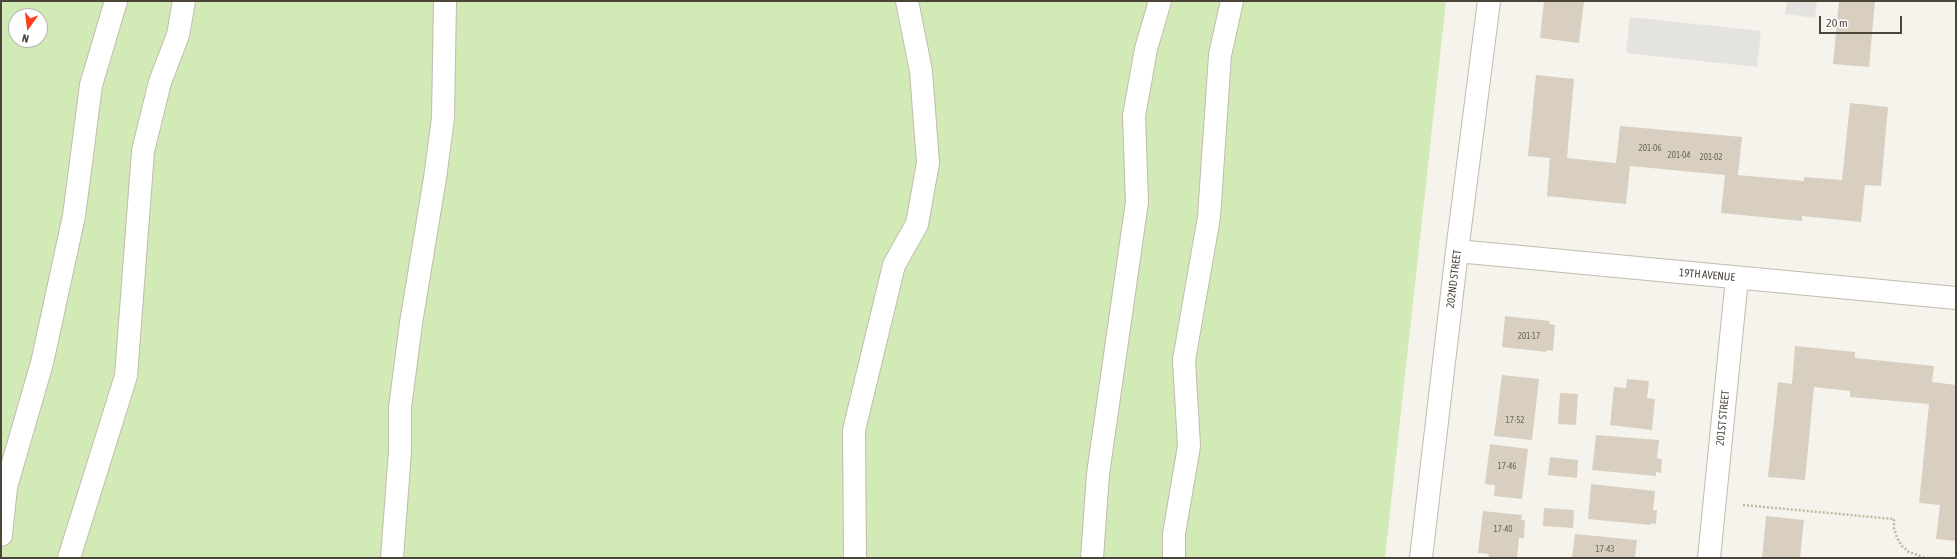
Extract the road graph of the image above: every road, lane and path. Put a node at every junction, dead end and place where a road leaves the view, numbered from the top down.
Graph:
1 (116, 1) edge
2 (184, 1) edge
3 (445, 1) edge
4 (908, 1) edge
5 (1160, 1) edge
6 (1232, 1) edge
7 (1489, 1) edge
8 (1457, 251) junction
9 (1737, 278) junction
10 (1956, 298) edge
11 (1743, 505) dead end
12 (1, 535) edge
13 (69, 558) edge
14 (392, 558) edge
15 (855, 558) edge
16 (1092, 558) edge
17 (1174, 558) edge
18 (1421, 558) edge
19 (1709, 558) edge
20 (1945, 558) edge

1 - 12 street
2 - 13 street
3 - 14 street
4 - 15 street
5 - 16 street
6 - 17 street
7 - 8 street, 202ND STREET
8 - 9 street, 19TH AVENUE
8 - 18 street, 202ND STREET
9 - 10 street, 19TH AVENUE
9 - 19 street, 201ST STREET
11 - 20 path

